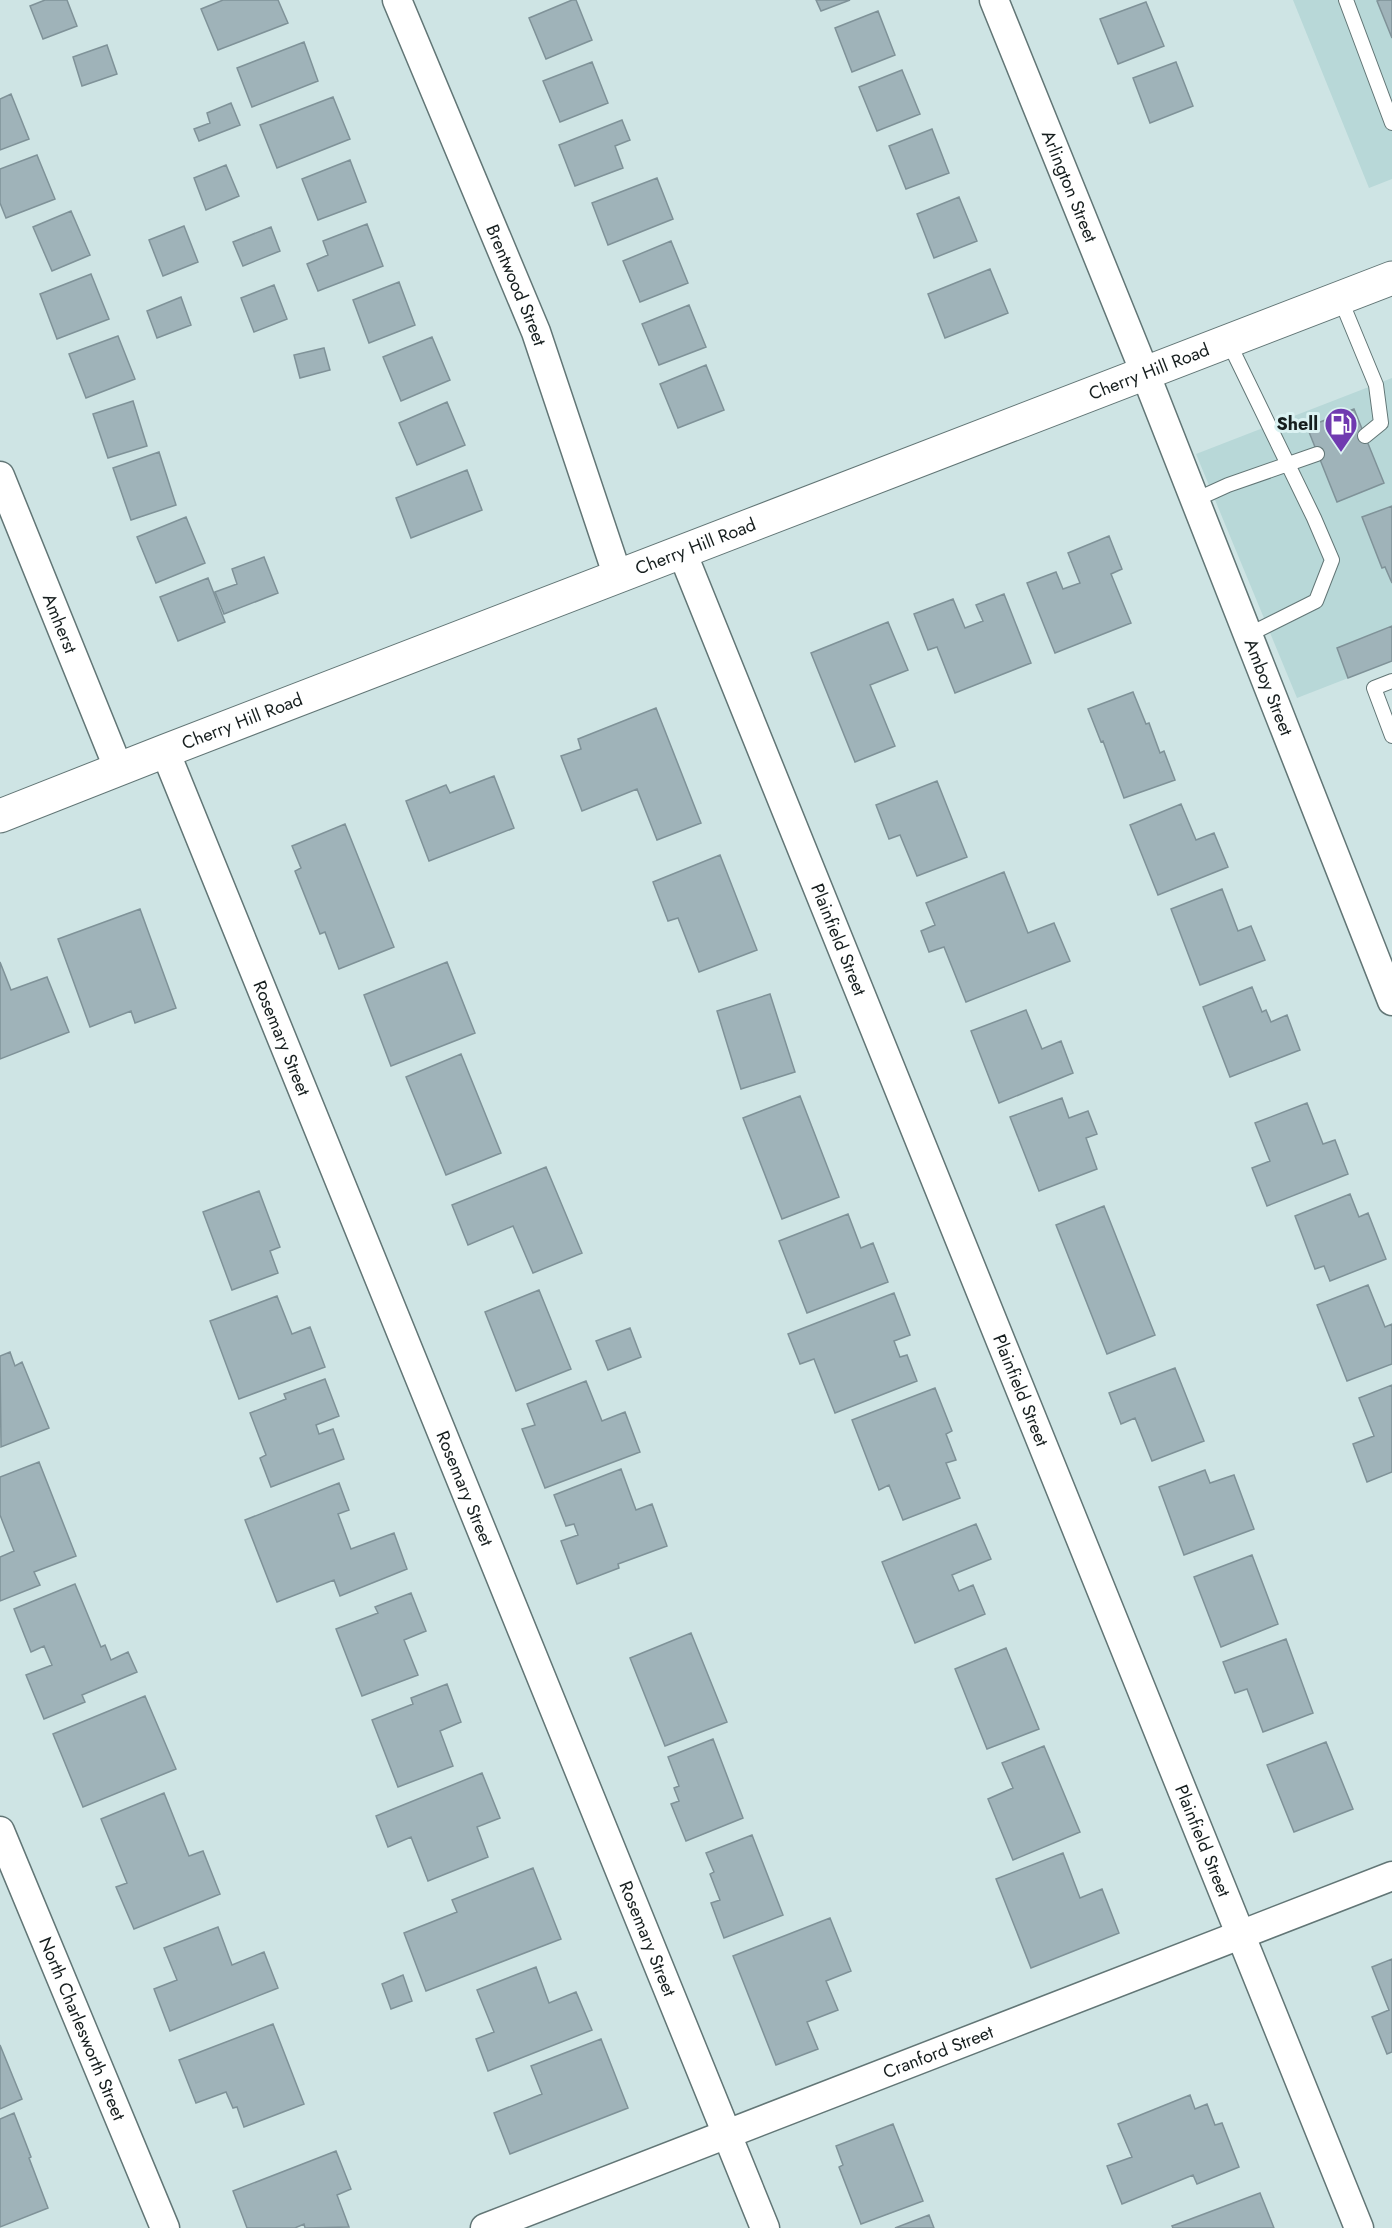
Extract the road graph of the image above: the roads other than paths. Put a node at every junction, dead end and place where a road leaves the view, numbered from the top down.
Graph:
1 (397, 0) edge
2 (994, 0) edge
3 (1346, 0) edge
4 (1392, 123) edge
5 (1392, 278) edge
6 (1341, 298) junction
7 (1228, 341) junction
8 (1145, 373) junction
9 (1365, 436) dead end
10 (1317, 454) dead end
11 (1288, 464) junction
12 (0, 476) edge
13 (1195, 500) junction
14 (682, 552) junction
15 (618, 577) junction
16 (1248, 635) junction
17 (1392, 681) edge
18 (1392, 736) edge
19 (165, 751) junction
20 (119, 770) junction
21 (0, 816) edge
22 (1392, 1001) edge
23 (0, 1831) edge
24 (1392, 1876) edge
25 (1240, 1935) junction
26 (727, 2134) junction
27 (165, 2228) edge
28 (485, 2228) edge
29 (765, 2228) edge
30 (1359, 2228) edge

1 - 15 street, Brentwood Street
2 - 8 street, Arlington Street
3 - 4 lane
5 - 6 main road, Cherry Hill Road
6 - 7 main road, Cherry Hill Road
6 - 9 lane
7 - 8 main road, Cherry Hill Road
7 - 11 lane
8 - 13 street, Amboy Street
8 - 14 main road, Cherry Hill Road
10 - 11 lane
11 - 13 lane
11 - 16 lane
12 - 20 street, Amherst
13 - 16 street, Amboy Street
14 - 15 main road, Cherry Hill Road
14 - 25 street, Plainfield Street
15 - 19 main road, Cherry Hill Road
16 - 22 street, Amboy Street
17 - 18 lane
19 - 20 main road, Cherry Hill Road
19 - 26 street, Rosemary Street
20 - 21 main road, Cherry Hill Road
23 - 27 street, North Charlesworth Street
24 - 25 street, Cranford Street
25 - 26 street, Cranford Street
25 - 30 street, Plainfield Street
26 - 28 street, Cranford Street
26 - 29 street, Rosemary Street

